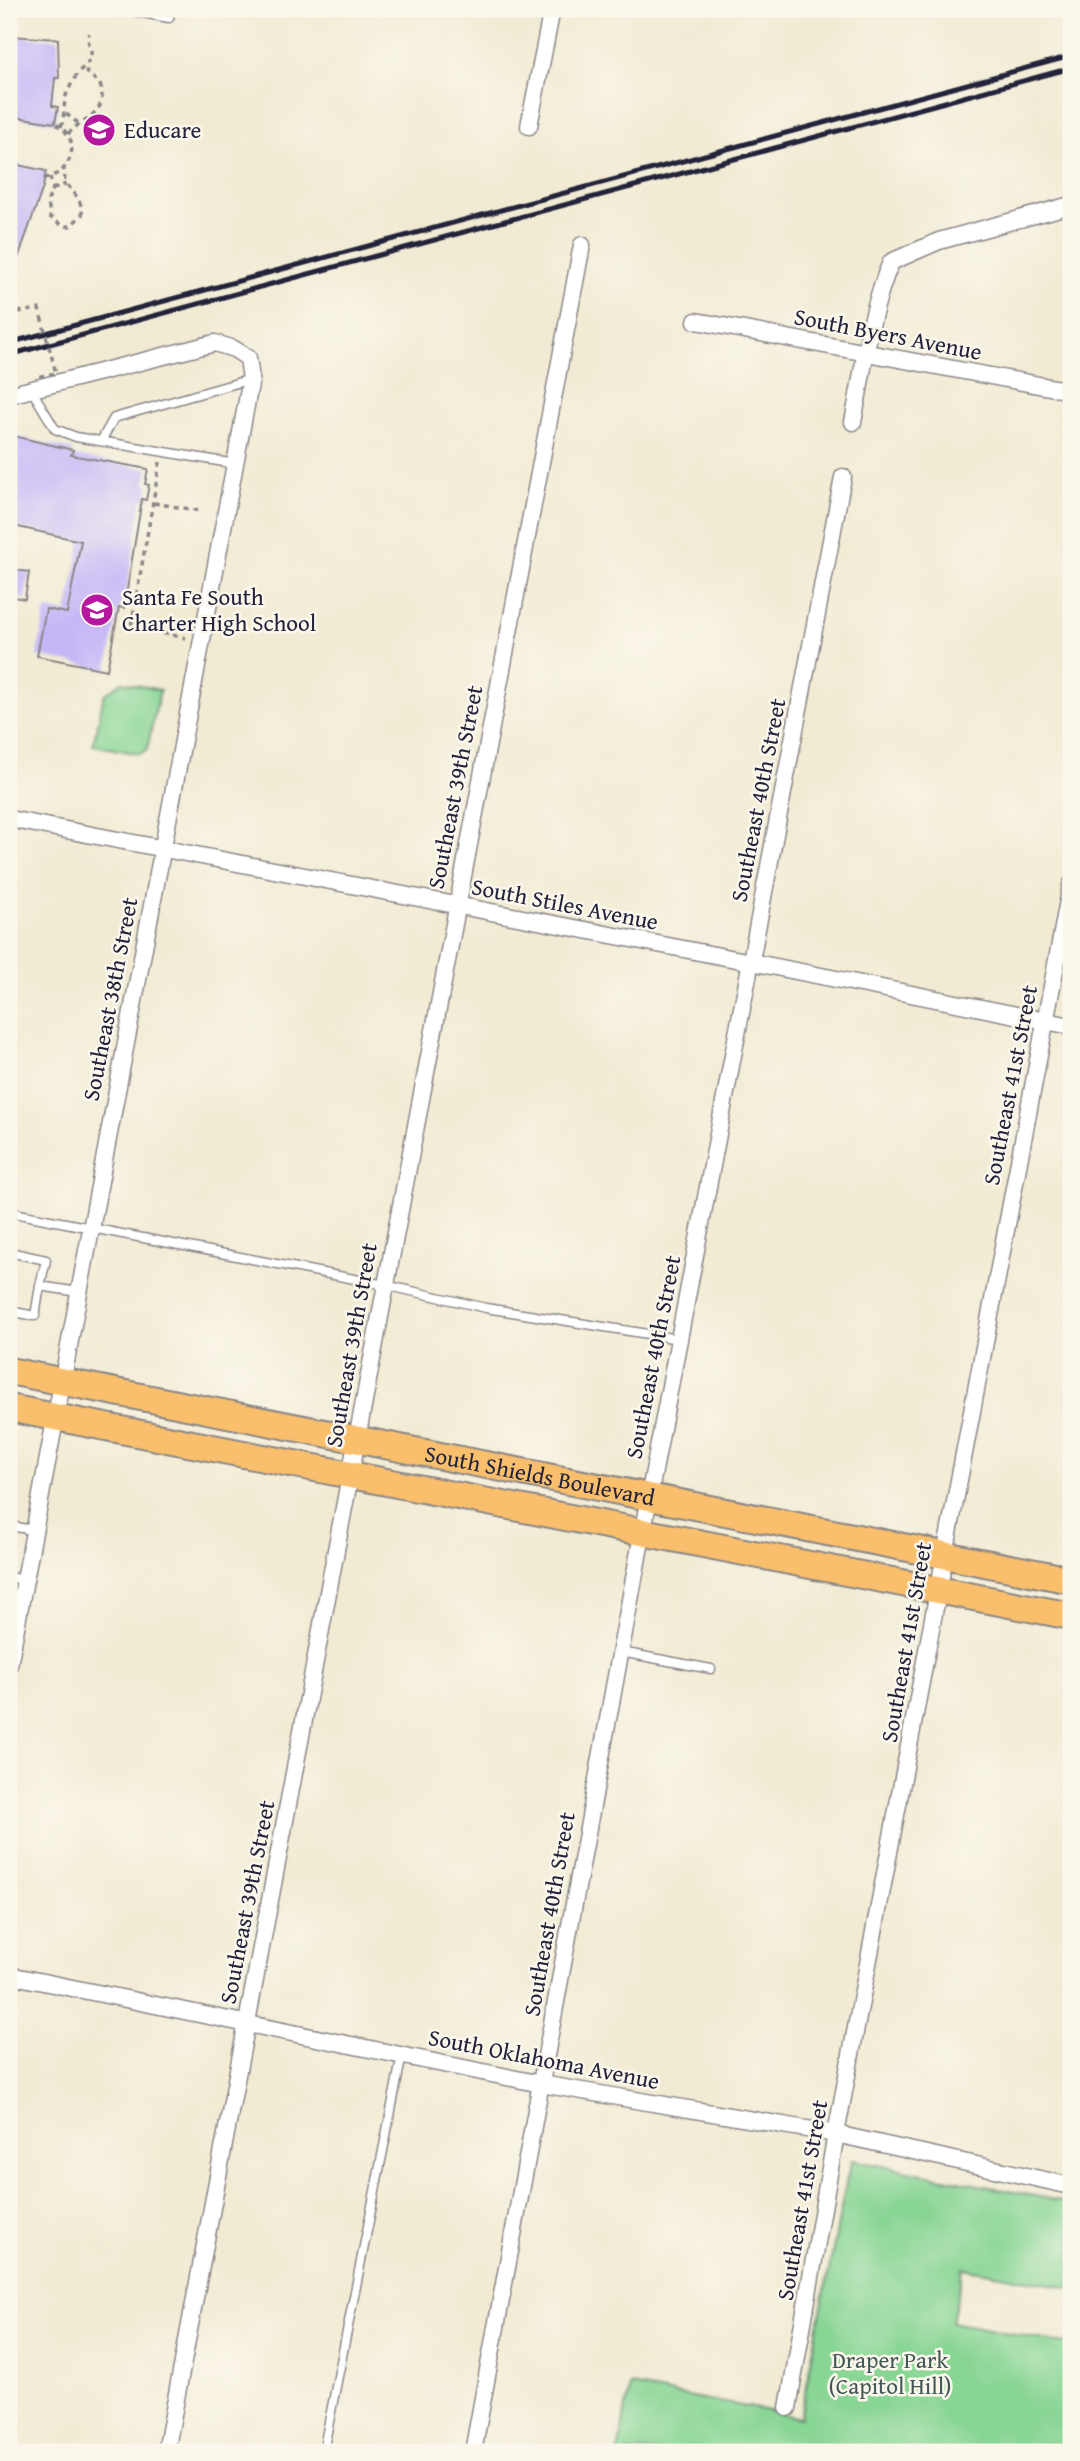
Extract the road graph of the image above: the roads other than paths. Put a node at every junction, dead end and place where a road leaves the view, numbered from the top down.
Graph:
1 (122, 9) edge
2 (171, 9) edge
3 (552, 9) edge
4 (529, 126) dead end
5 (1071, 205) edge
6 (582, 245) dead end
7 (696, 321) dead end
8 (867, 353) junction
9 (251, 379) junction
10 (35, 384) junction
11 (1071, 391) edge
12 (9, 395) edge
13 (853, 422) dead end
14 (101, 441) junction
15 (236, 464) junction
16 (843, 477) dead end
17 (9, 819) edge
18 (161, 847) junction
19 (1071, 885) edge
20 (456, 907) junction
21 (751, 962) junction
22 (1045, 1021) junction
23 (1071, 1027) edge
24 (9, 1212) edge
25 (90, 1227) junction
26 (9, 1252) edge
27 (385, 1285) junction
28 (40, 1286) junction
29 (78, 1293) junction
30 (9, 1311) edge
31 (679, 1339) junction
32 (9, 1371) edge
33 (62, 1382) junction
34 (9, 1408) edge
35 (55, 1417) junction
36 (356, 1440) junction
37 (350, 1475) junction
38 (649, 1497) junction
39 (9, 1526) edge
40 (34, 1530) junction
41 (643, 1532) junction
42 (945, 1555) junction
43 (17, 1578) edge
44 (1071, 1580) edge
45 (939, 1590) junction
46 (1071, 1616) edge
47 (13, 1624) edge
48 (621, 1652) junction
49 (9, 1665) edge
50 (711, 1669) dead end
51 (9, 1975) edge
52 (248, 2023) junction
53 (402, 2055) junction
54 (541, 2084) junction
55 (836, 2134) junction
56 (1071, 2186) edge
57 (788, 2408) dead end
58 (166, 2452) edge
59 (323, 2452) edge
60 (473, 2452) edge

1 - 2 lane
3 - 4 street
5 - 8 street
6 - 20 street, Southeast 39th Street
7 - 8 street, South Byers Avenue
8 - 11 street, South Byers Avenue
8 - 13 street
9 - 10 street
9 - 14 lane
9 - 15 street, Southeast 38th Street
10 - 12 street
10 - 14 lane
14 - 15 lane
15 - 18 street, Southeast 38th Street
16 - 21 street, Southeast 40th Street
17 - 18 street, South Stiles Avenue
18 - 20 street, South Stiles Avenue
18 - 25 street, Southeast 38th Street
19 - 22 street, Southeast 41st Street
20 - 21 street, South Stiles Avenue
20 - 27 street, Southeast 39th Street
21 - 22 street, South Stiles Avenue
21 - 31 street, Southeast 40th Street
22 - 23 street, South Stiles Avenue
22 - 42 street, Southeast 41st Street
24 - 25 lane
25 - 27 lane
25 - 29 street, Southeast 38th Street
26 - 28 lane
27 - 31 lane
27 - 36 street, Southeast 39th Street
28 - 29 lane
28 - 30 lane
29 - 33 street, Southeast 38th Street
31 - 38 street, Southeast 40th Street
32 - 33 main road, South Shields Boulevard
33 - 35 street, Southeast 38th Street
33 - 36 main road, South Shields Boulevard
34 - 35 main road, South Shields Boulevard
35 - 37 main road, South Shields Boulevard
35 - 40 street, Southeast 38th Street
36 - 37 street, Southeast 39th Street
36 - 38 main road, South Shields Boulevard
37 - 41 main road, South Shields Boulevard
37 - 52 street, Southeast 39th Street
38 - 41 street, Southeast 40th Street
38 - 42 main road, South Shields Boulevard
39 - 40 lane
40 - 43 street, Southeast 38th Street
41 - 45 main road, South Shields Boulevard
41 - 48 street, Southeast 40th Street
42 - 44 main road, South Shields Boulevard
42 - 45 street, Southeast 41st Street
43 - 47 street, Southeast 38th Street
45 - 46 main road, South Shields Boulevard
45 - 55 street, Southeast 41st Street
47 - 49 street, Southeast 38th Street
48 - 50 lane
48 - 54 street, Southeast 40th Street
51 - 52 street, South Oklahoma Avenue
52 - 53 street, South Oklahoma Avenue
52 - 58 street, Southeast 39th Street
53 - 54 street, South Oklahoma Avenue
53 - 59 lane
54 - 55 street, South Oklahoma Avenue
54 - 60 street, Southeast 40th Street
55 - 56 street, South Oklahoma Avenue
55 - 57 street, Southeast 41st Street

